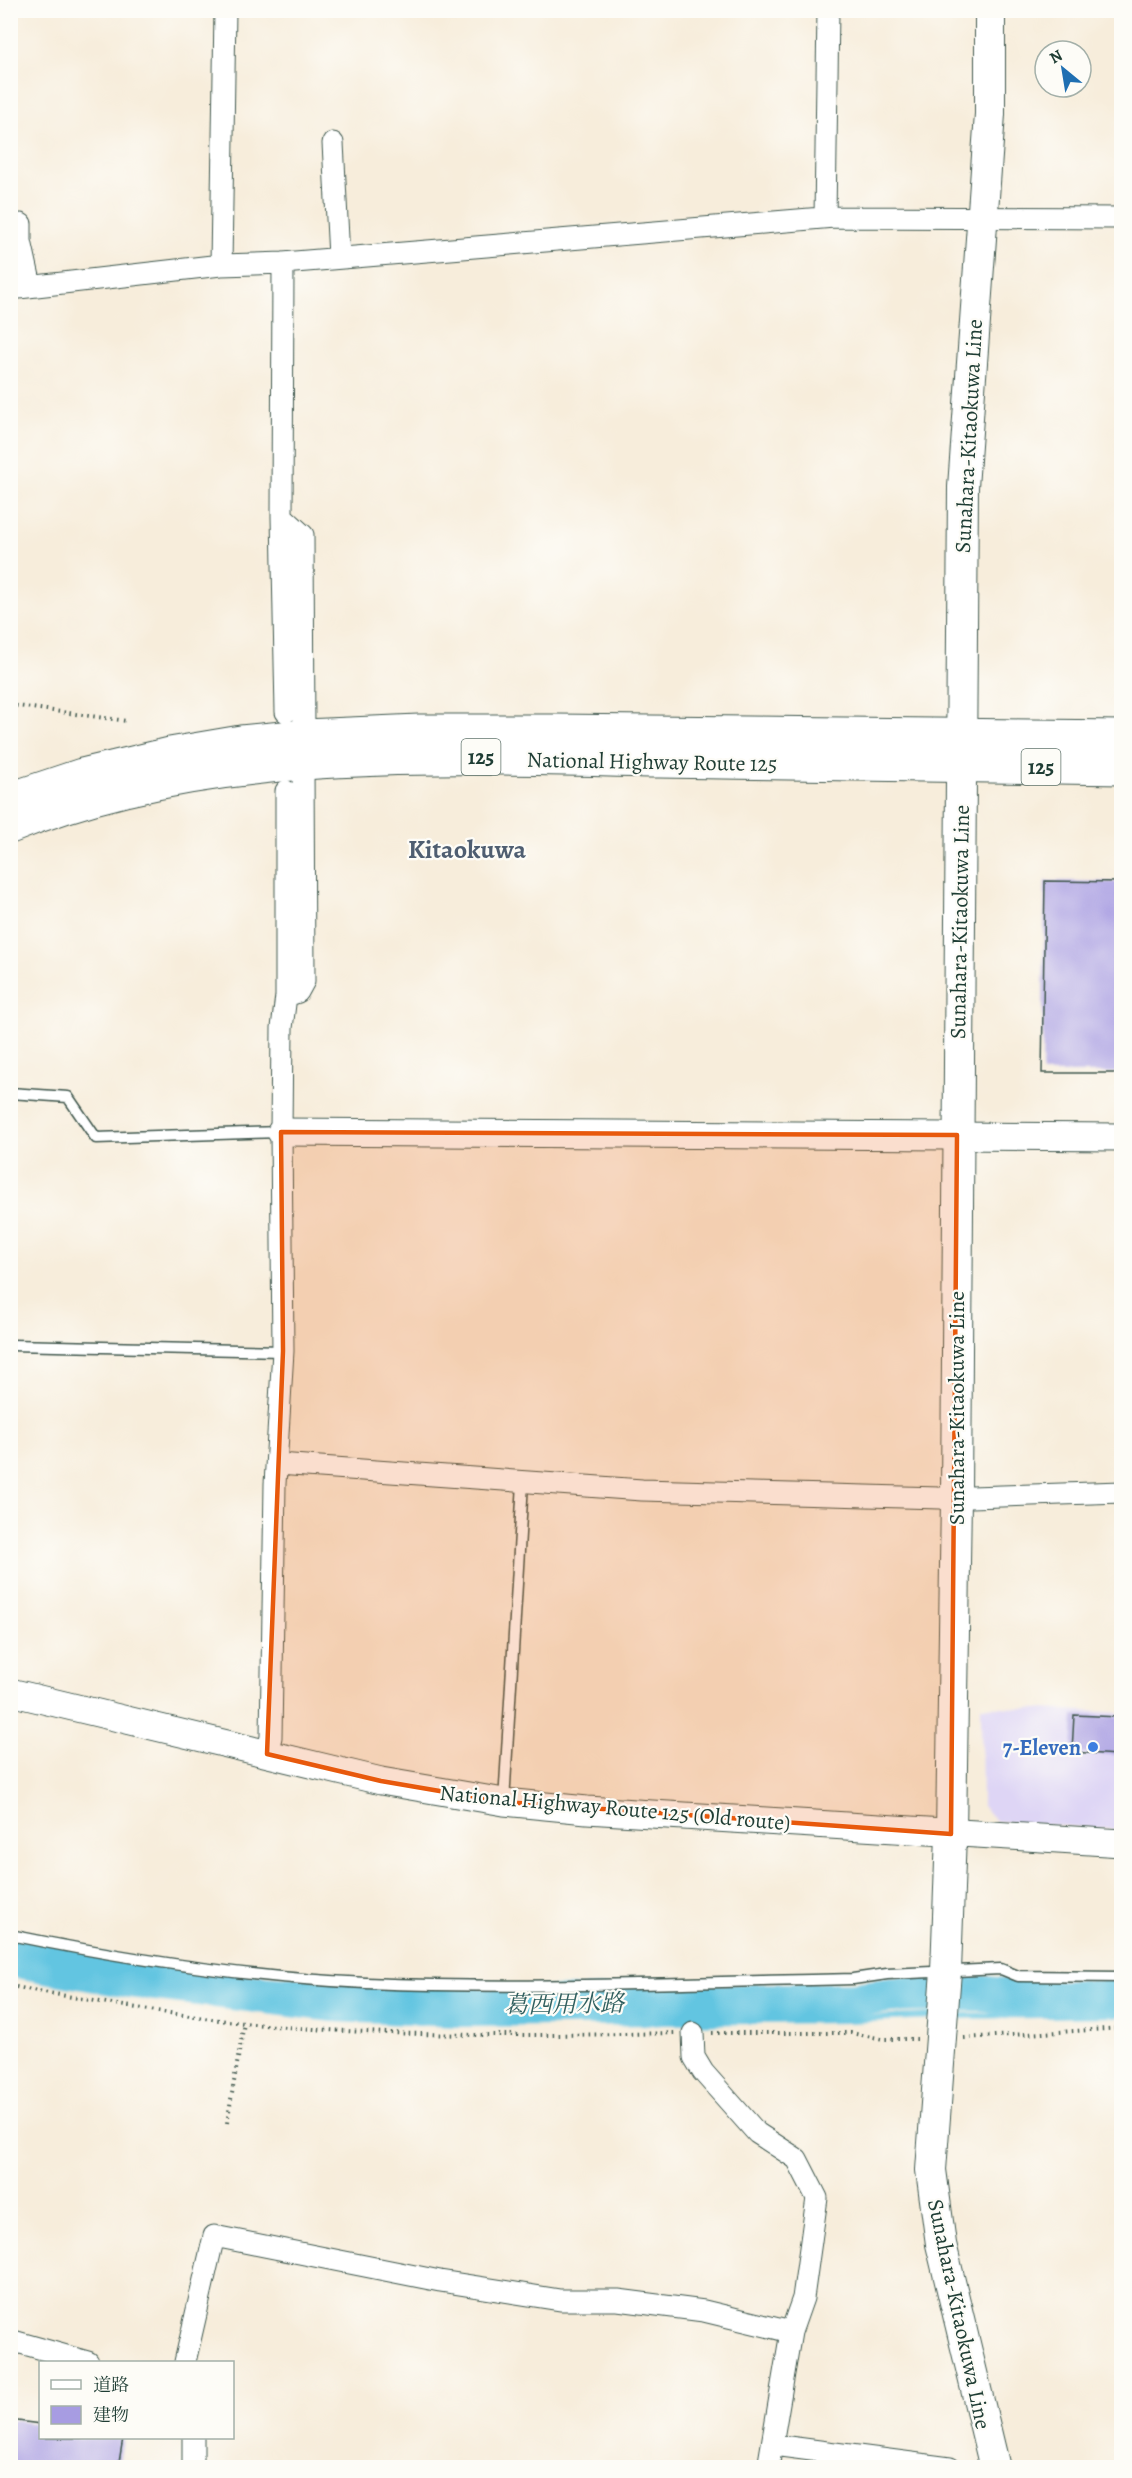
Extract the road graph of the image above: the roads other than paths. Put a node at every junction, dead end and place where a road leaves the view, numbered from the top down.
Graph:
1 (225, 10) edge
2 (828, 10) edge
3 (990, 10) edge
4 (333, 143) dead end
5 (825, 218) junction
6 (1122, 218) edge
7 (981, 219) junction
8 (21, 224) dead end
9 (339, 257) junction
10 (283, 263) junction
11 (221, 265) junction
12 (21, 287) edge
13 (282, 516) junction
14 (1122, 736) edge
15 (298, 737) junction
16 (960, 751) junction
17 (1122, 768) edge
18 (286, 791) dead end
19 (10, 799) edge
20 (10, 827) edge
21 (286, 996) junction
22 (10, 1093) edge
23 (281, 1132) junction
24 (957, 1136) junction
25 (1122, 1137) edge
26 (10, 1345) edge
27 (283, 1351) junction
28 (278, 1464) junction
29 (523, 1483) junction
30 (1122, 1492) edge
31 (956, 1497) junction
32 (10, 1692) edge
33 (267, 1754) junction
34 (504, 1802) junction
35 (951, 1834) junction
36 (1122, 1843) edge
37 (10, 1935) edge
38 (945, 1976) junction
39 (1122, 1977) edge
40 (693, 2033) road end
41 (791, 2332) junction
42 (10, 2340) edge
43 (84, 2361) edge
44 (185, 2361) edge
45 (193, 2439) edge
46 (773, 2445) junction
47 (193, 2468) edge
48 (768, 2468) edge
49 (950, 2468) edge
50 (995, 2468) edge

1 - 11 street
2 - 5 street
3 - 7 main road, Sunahara-Kitaokuwa Line
4 - 9 street
5 - 7 street
5 - 9 street
6 - 7 street
7 - 16 main road, Sunahara-Kitaokuwa Line
8 - 12 street
9 - 10 street
10 - 11 street
10 - 13 street
11 - 12 street
13 - 15 street
13 - 15 street
14 - 16 highway, National Highway Route 125 / 125
15 - 16 highway, National Highway Route 125 / 125
15 - 19 highway, National Highway Route 125 / 125
15 - 20 highway, National Highway Route 125 / 125
15 - 21 street
16 - 17 highway, National Highway Route 125 / 125
16 - 24 main road, Sunahara-Kitaokuwa Line
18 - 21 street
21 - 23 street
22 - 23 lane
23 - 24 street
23 - 27 street
24 - 25 street
24 - 31 main road, Sunahara-Kitaokuwa Line
26 - 27 lane
27 - 28 street
28 - 29 street
28 - 33 street
29 - 31 street
29 - 34 lane
30 - 31 street
31 - 35 main road, Sunahara-Kitaokuwa Line
32 - 33 street, National Highway Route 125 (Old route)
33 - 34 street, National Highway Route 125 (Old route)
34 - 35 street, National Highway Route 125 (Old route)
35 - 36 street, National Highway Route 125 (Old route)
35 - 38 main road, Sunahara-Kitaokuwa Line
37 - 38 lane
38 - 39 lane
38 - 50 main road, Sunahara-Kitaokuwa Line
40 - 41 street
41 - 44 street
41 - 46 street
42 - 43 street
45 - 47 street
46 - 48 street
46 - 49 street

